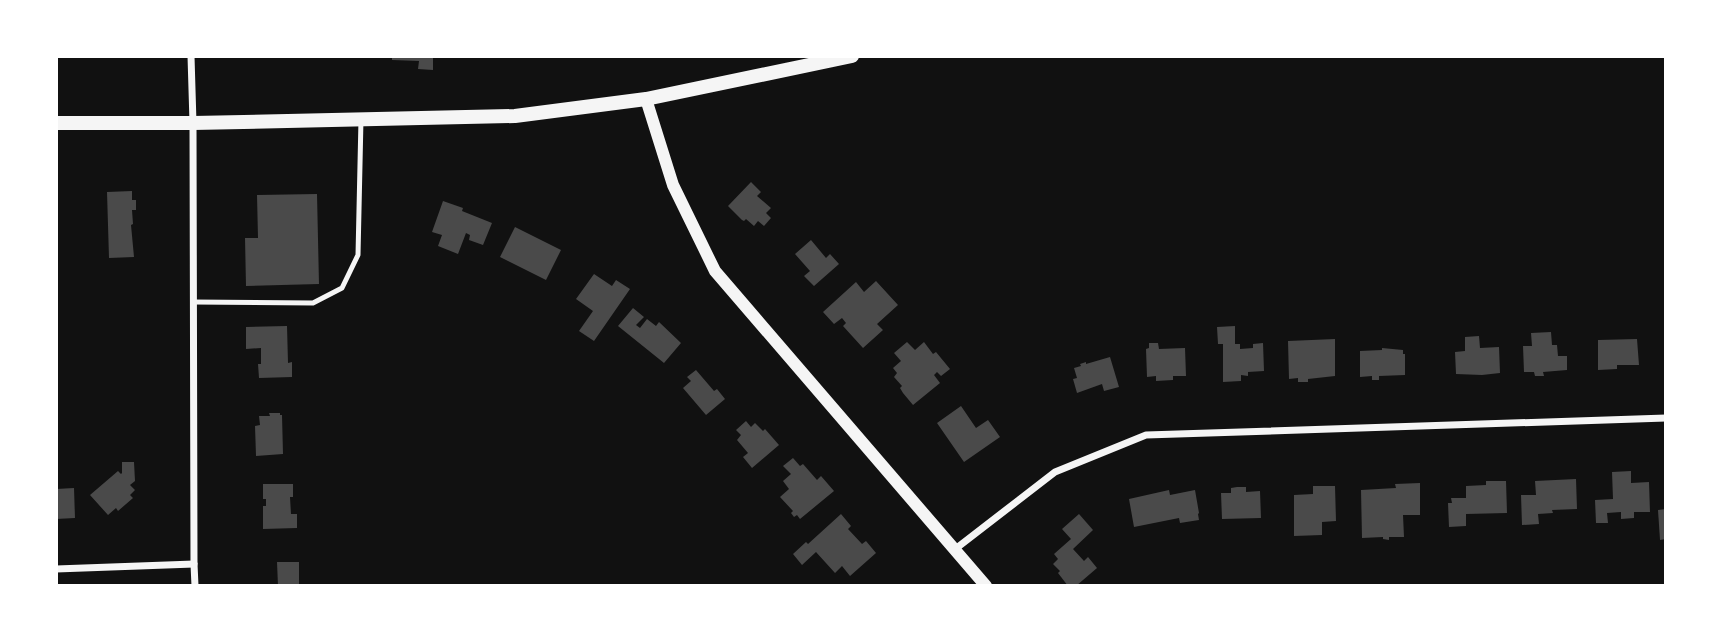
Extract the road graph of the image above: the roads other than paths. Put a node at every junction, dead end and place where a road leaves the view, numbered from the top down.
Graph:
1 (191, 56) edge
2 (852, 56) edge
3 (646, 99) junction
4 (361, 119) junction
5 (56, 123) edge
6 (193, 123) junction
7 (193, 302) junction
8 (1666, 418) edge
9 (954, 550) junction
10 (194, 564) junction
11 (56, 569) edge
12 (195, 586) edge
13 (986, 586) edge

1 - 6 street
2 - 3 main road
3 - 4 main road
3 - 9 street
4 - 6 main road
4 - 7 lane
5 - 6 main road
6 - 7 street
7 - 10 street
8 - 9 street
9 - 13 street
10 - 11 street
10 - 12 street

